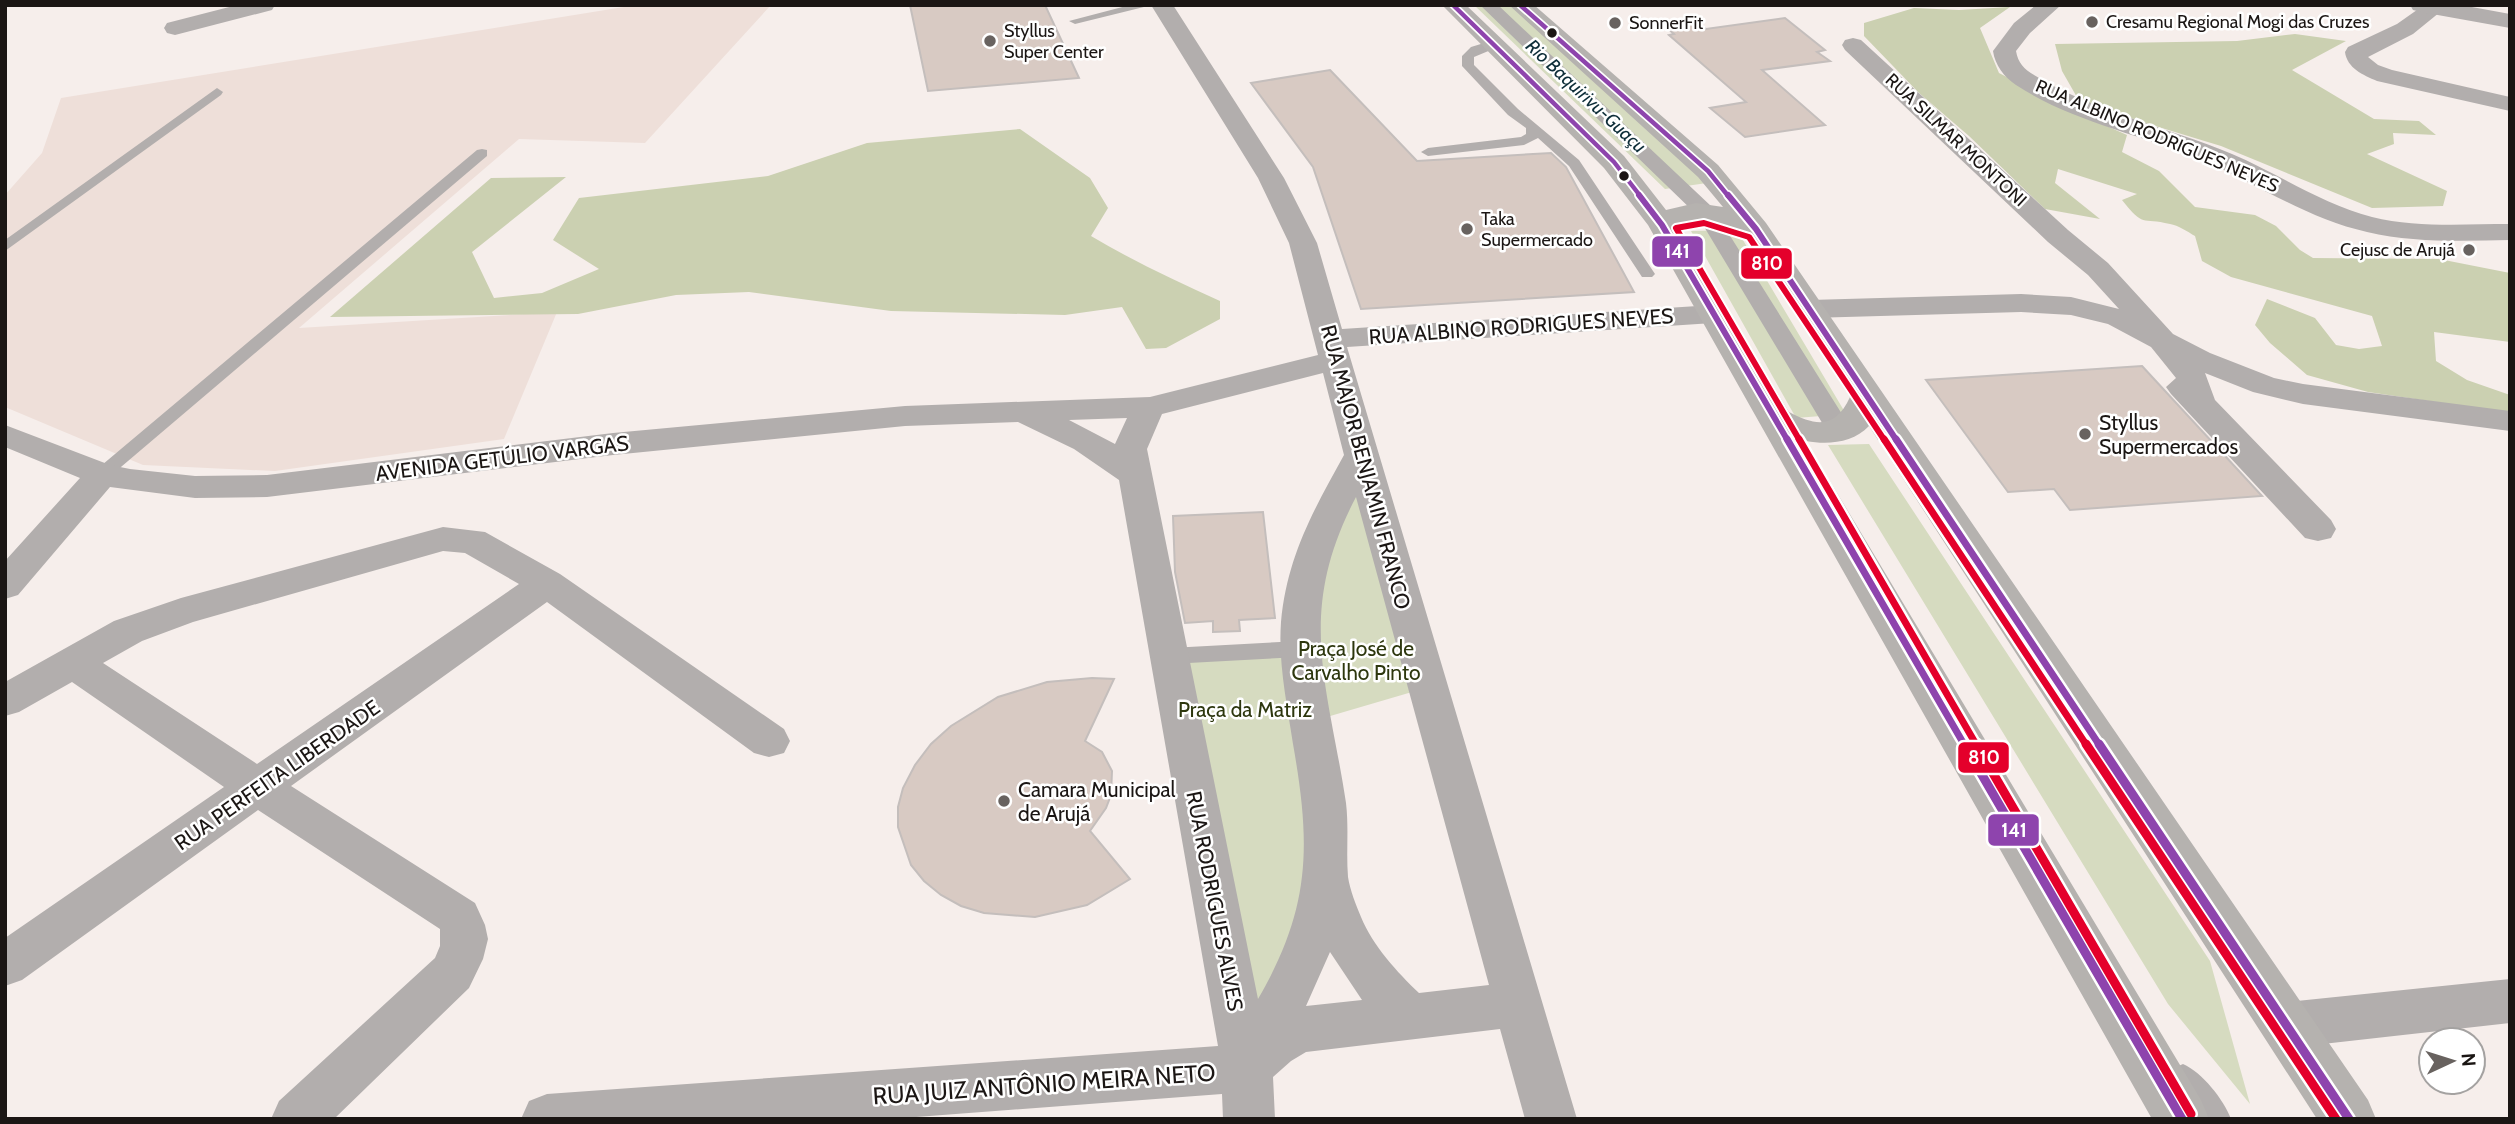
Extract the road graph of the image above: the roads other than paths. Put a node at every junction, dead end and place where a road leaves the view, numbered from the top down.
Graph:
1 (264, 5) edge
2 (1146, 5) edge
3 (1162, 5) edge
4 (1453, 5) edge
5 (1488, 5) edge
6 (1520, 5) edge
7 (2050, 5) edge
8 (2427, 6) edge
9 (1075, 21) dead end
10 (2510, 21) edge
11 (175, 28) dead end
12 (1494, 44) junction
13 (1853, 46) dead end
14 (217, 92) dead end
15 (2510, 104) edge
16 (1533, 127) junction
17 (1428, 152) dead end
18 (482, 153) dead end
19 (1705, 211) junction
20 (1662, 225) junction
21 (1756, 229) junction
22 (2510, 232) edge
23 (2058, 236) junction
24 (5, 247) edge
25 (1647, 274) dead end
26 (1806, 303) junction
27 (2121, 311) junction
28 (1713, 314) junction
29 (2165, 343) junction
30 (1332, 350) junction
31 (2245, 379) junction
32 (2197, 394) junction
33 (1868, 396) junction
34 (2341, 399) junction
35 (1150, 407) junction
36 (1007, 411) junction
37 (1775, 419) junction
38 (2510, 421) edge
39 (1839, 430) junction
40 (5, 435) edge
41 (1361, 455) junction
42 (102, 474) junction
43 (1134, 475) junction
44 (2318, 529) dead end
45 (548, 583) junction
46 (5, 586) edge
47 (1300, 649) junction
48 (1170, 656) junction
49 (72, 662) junction
50 (5, 701) edge
51 (769, 741) dead end
52 (259, 788) junction
53 (1325, 873) junction
54 (5, 965) edge
55 (2106, 989) junction
56 (2510, 1001) edge
57 (1518, 1004) junction
58 (1410, 1017) junction
59 (2297, 1041) junction
60 (1247, 1068) junction
61 (297, 1119) edge
62 (547, 1119) edge
63 (1249, 1119) edge
64 (1551, 1119) edge
65 (2182, 1119) edge
66 (2218, 1119) edge
67 (2325, 1119) edge
68 (2349, 1119) edge

1 - 11 street
2 - 9 lane
3 - 30 street, RUA MAJOR BENJAMIN FRANCO
4 - 12 main road
5 - 19 street
6 - 21 main road
7 - 22 street, RUA ALBINO RODRIGUES NEVES
8 - 10 street
8 - 15 street
12 - 16 lane
12 - 20 main road
13 - 23 street, RUA SILMAR MONTONI
14 - 24 lane
16 - 17 lane
16 - 25 lane
18 - 42 lane
19 - 20 main road
19 - 21 main road
19 - 39 street
20 - 28 main road
21 - 26 main road
23 - 27 street, RUA SILMAR MONTONI
23 - 27 street, RUA SILMAR MONTONI
26 - 27 street
26 - 33 main road
27 - 29 street
27 - 32 street
27 - 34 street
28 - 30 street, RUA ALBINO RODRIGUES NEVES
28 - 37 main road
29 - 31 street
29 - 32 street
30 - 35 street, AVENIDA GETÚLIO VARGAS
30 - 41 street, RUA MAJOR BENJAMIN FRANCO
31 - 32 street
31 - 34 street
32 - 44 street
33 - 39 main road
33 - 59 main road
34 - 38 street
35 - 36 street, AVENIDA GETÚLIO VARGAS
35 - 43 street, RUA RODRIGUES ALVES
36 - 42 street, AVENIDA GETÚLIO VARGAS
36 - 43 street, AVENIDA GETÚLIO VARGAS
37 - 39 main road
37 - 55 main road
40 - 42 street, AVENIDA GETÚLIO VARGAS
41 - 47 street
41 - 57 street, RUA MAJOR BENJAMIN FRANCO
42 - 46 street
43 - 48 street, RUA RODRIGUES ALVES
45 - 49 street
45 - 51 street
45 - 52 street, RUA PERFEITA LIBERDADE
47 - 48 lane
47 - 53 street
48 - 60 street, RUA RODRIGUES ALVES
49 - 50 street
49 - 52 street
52 - 54 street, RUA PERFEITA LIBERDADE
52 - 61 street
53 - 58 street
53 - 60 street
55 - 65 main road
55 - 66 lane
56 - 59 street
57 - 58 street
57 - 64 street, RUA MAJOR BENJAMIN FRANCO
58 - 60 street
59 - 67 lane
59 - 68 main road
60 - 62 street, RUA JUIZ ANTÔNIO MEIRA NETO
60 - 63 street, RUA RODRIGUES ALVES

